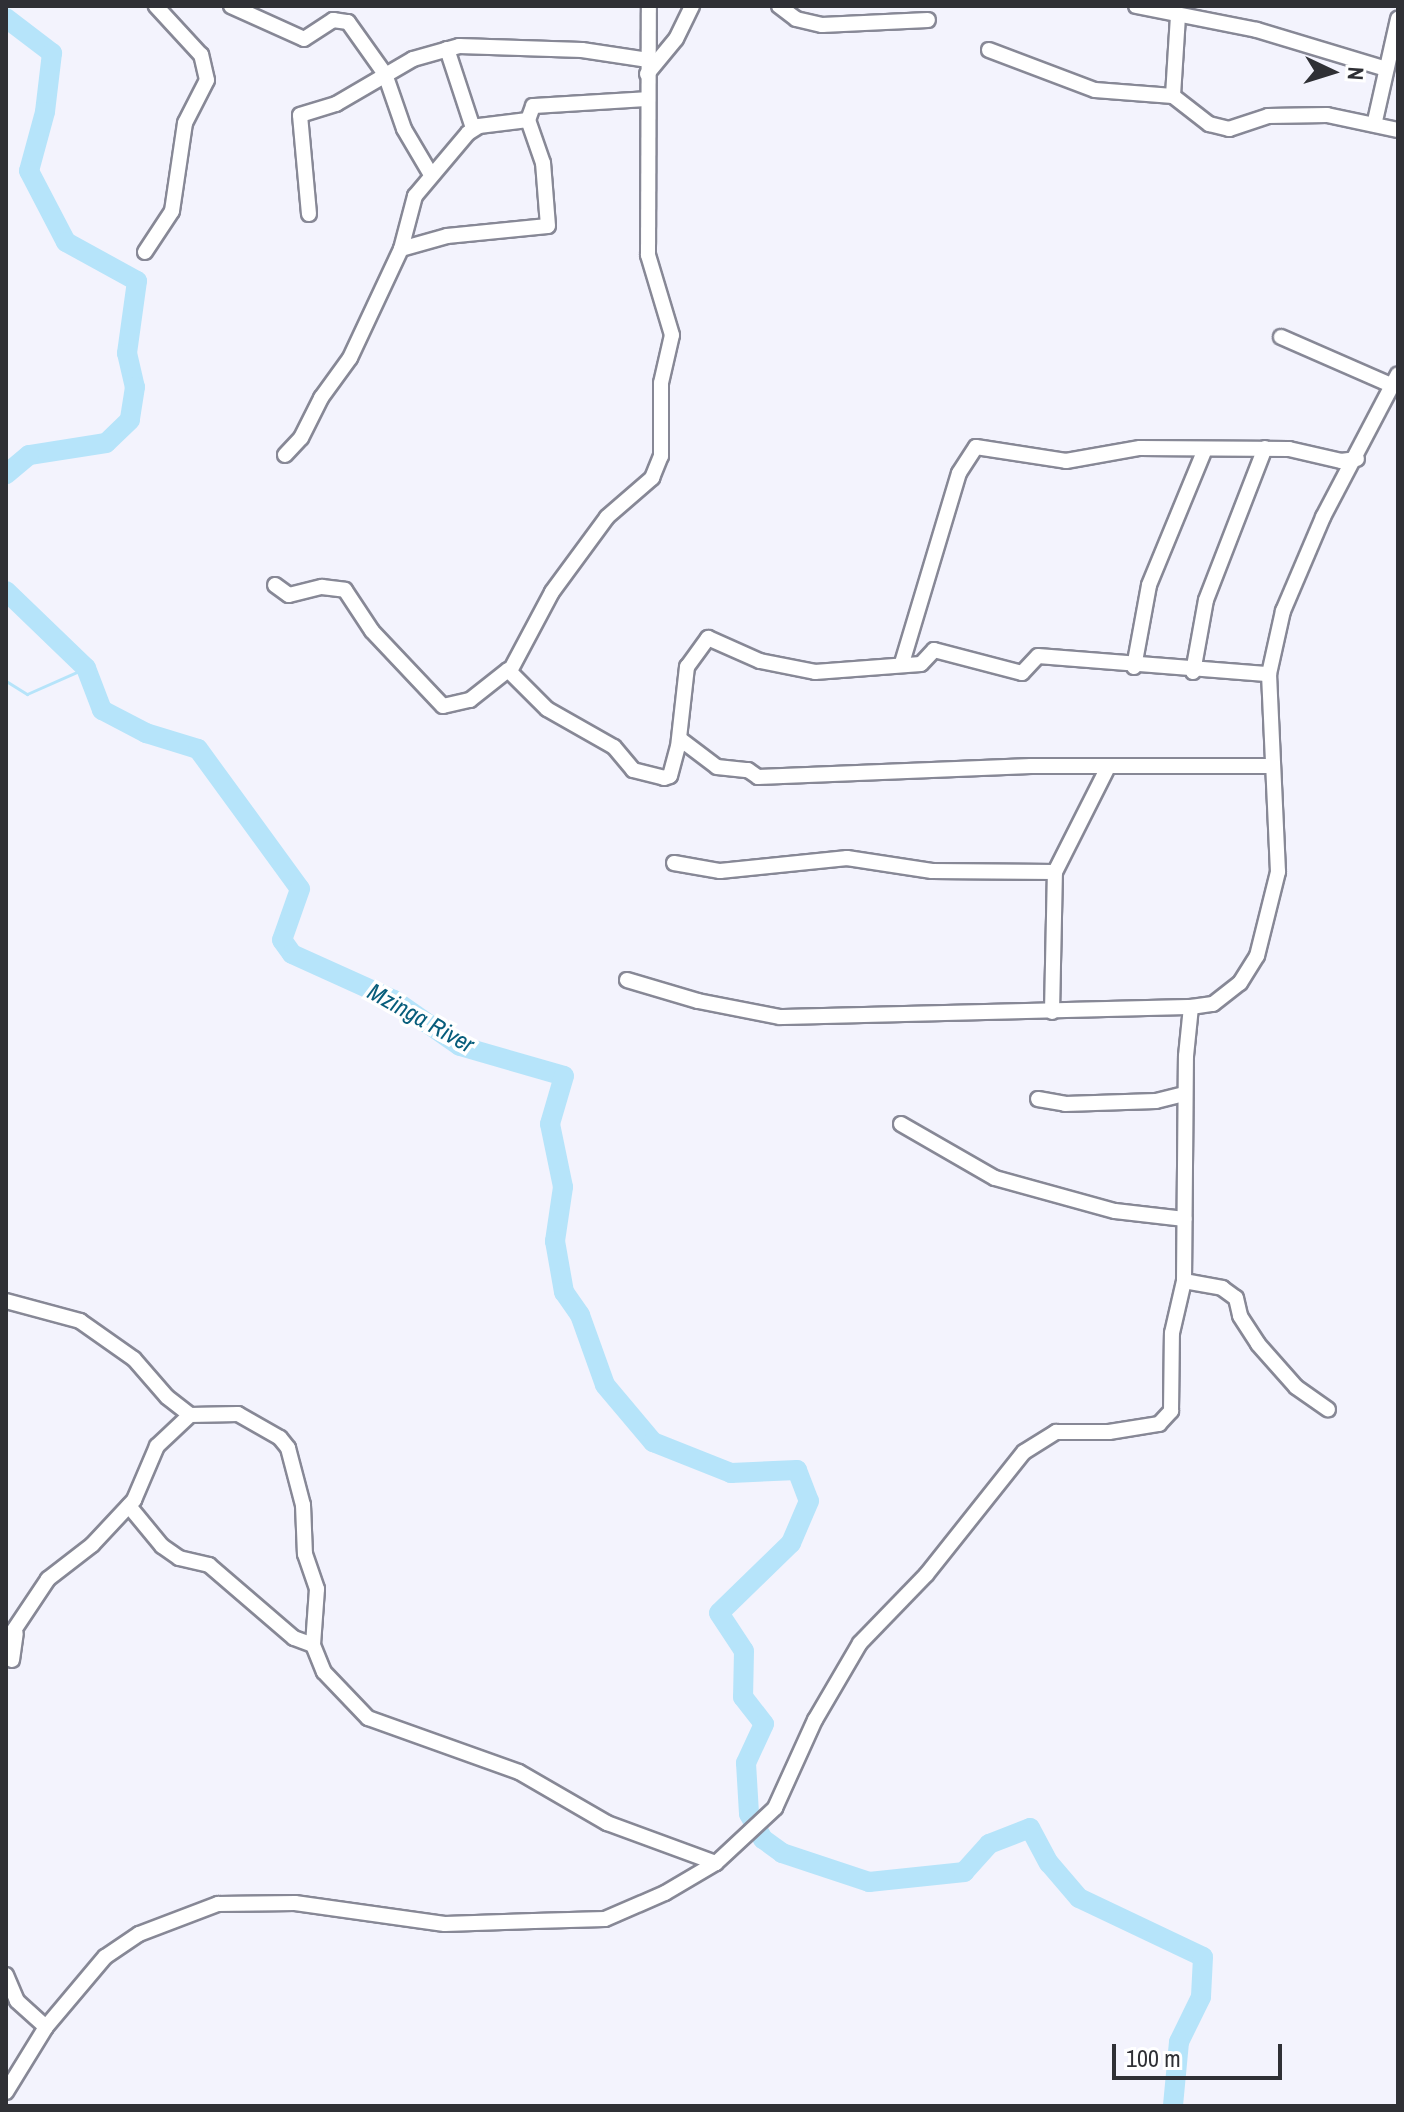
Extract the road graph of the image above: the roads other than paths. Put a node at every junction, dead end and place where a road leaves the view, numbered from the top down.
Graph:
1 (156, 6) edge
2 (231, 6) edge
3 (649, 6) edge
4 (692, 6) edge
5 (779, 6) edge
6 (1136, 6) edge
7 (342, 12) edge
8 (1178, 16) junction
9 (1398, 19) edge
10 (928, 20) dead end
11 (1395, 38) edge
12 (447, 49) junction
13 (989, 50) dead end
14 (648, 67) junction
15 (1386, 69) junction
16 (385, 74) junction
17 (1173, 96) junction
18 (647, 99) junction
19 (528, 120) junction
20 (1375, 121) junction
21 (473, 128) junction
22 (1398, 130) edge
23 (430, 173) junction
24 (309, 214) dead end
25 (401, 249) junction
26 (145, 252) dead end
27 (1281, 337) dead end
28 (1395, 380) edge
29 (1265, 448) junction
30 (1205, 449) junction
31 (285, 455) dead end
32 (1357, 459) junction
33 (275, 585) dead end
34 (902, 663) junction
35 (1134, 667) junction
36 (510, 671) junction
37 (1193, 672) junction
38 (1269, 674) junction
39 (680, 739) junction
40 (1273, 766) junction
41 (1108, 767) junction
42 (674, 863) dead end
43 (1055, 872) junction
44 (627, 980) dead end
45 (1191, 1007) junction
46 (1052, 1012) junction
47 (1185, 1094) junction
48 (1038, 1099) dead end
49 (901, 1124) dead end
50 (1185, 1219) junction
51 (1184, 1281) junction
52 (6, 1301) edge
53 (1328, 1409) dead end
54 (190, 1415) junction
55 (129, 1506) junction
56 (11, 1637) edge
57 (313, 1645) junction
58 (12, 1660) dead end
59 (716, 1863) junction
60 (6, 1975) edge
61 (46, 2027) junction
62 (6, 2092) edge

1 - 26 street
2 - 7 street
3 - 14 street
4 - 14 street
5 - 10 street
6 - 8 street
7 - 16 street
8 - 15 street
8 - 17 street
9 - 11 street
11 - 15 street
12 - 14 street
12 - 16 street
12 - 21 street
13 - 17 street
14 - 18 street
15 - 20 street
16 - 23 street
16 - 24 street
17 - 20 street
18 - 19 street
18 - 36 street
19 - 21 street
19 - 25 street
20 - 22 street
21 - 23 street
23 - 25 street
25 - 31 street
27 - 28 street
28 - 32 street
29 - 30 street
29 - 32 street
29 - 37 street
30 - 34 street
30 - 35 street
32 - 38 street
33 - 36 street
34 - 35 street
34 - 39 street
35 - 37 street
36 - 39 street
37 - 38 street
38 - 40 street
39 - 41 street
40 - 41 street
40 - 45 street
41 - 43 street
42 - 43 street
43 - 46 street
44 - 46 street
45 - 46 street
45 - 47 street
47 - 48 street
47 - 50 street
49 - 50 street
50 - 51 street
51 - 53 street
51 - 59 street
52 - 54 street
54 - 55 street
54 - 57 street
55 - 56 street
55 - 57 street
56 - 58 street
57 - 59 street
59 - 61 street
60 - 61 street
61 - 62 street

